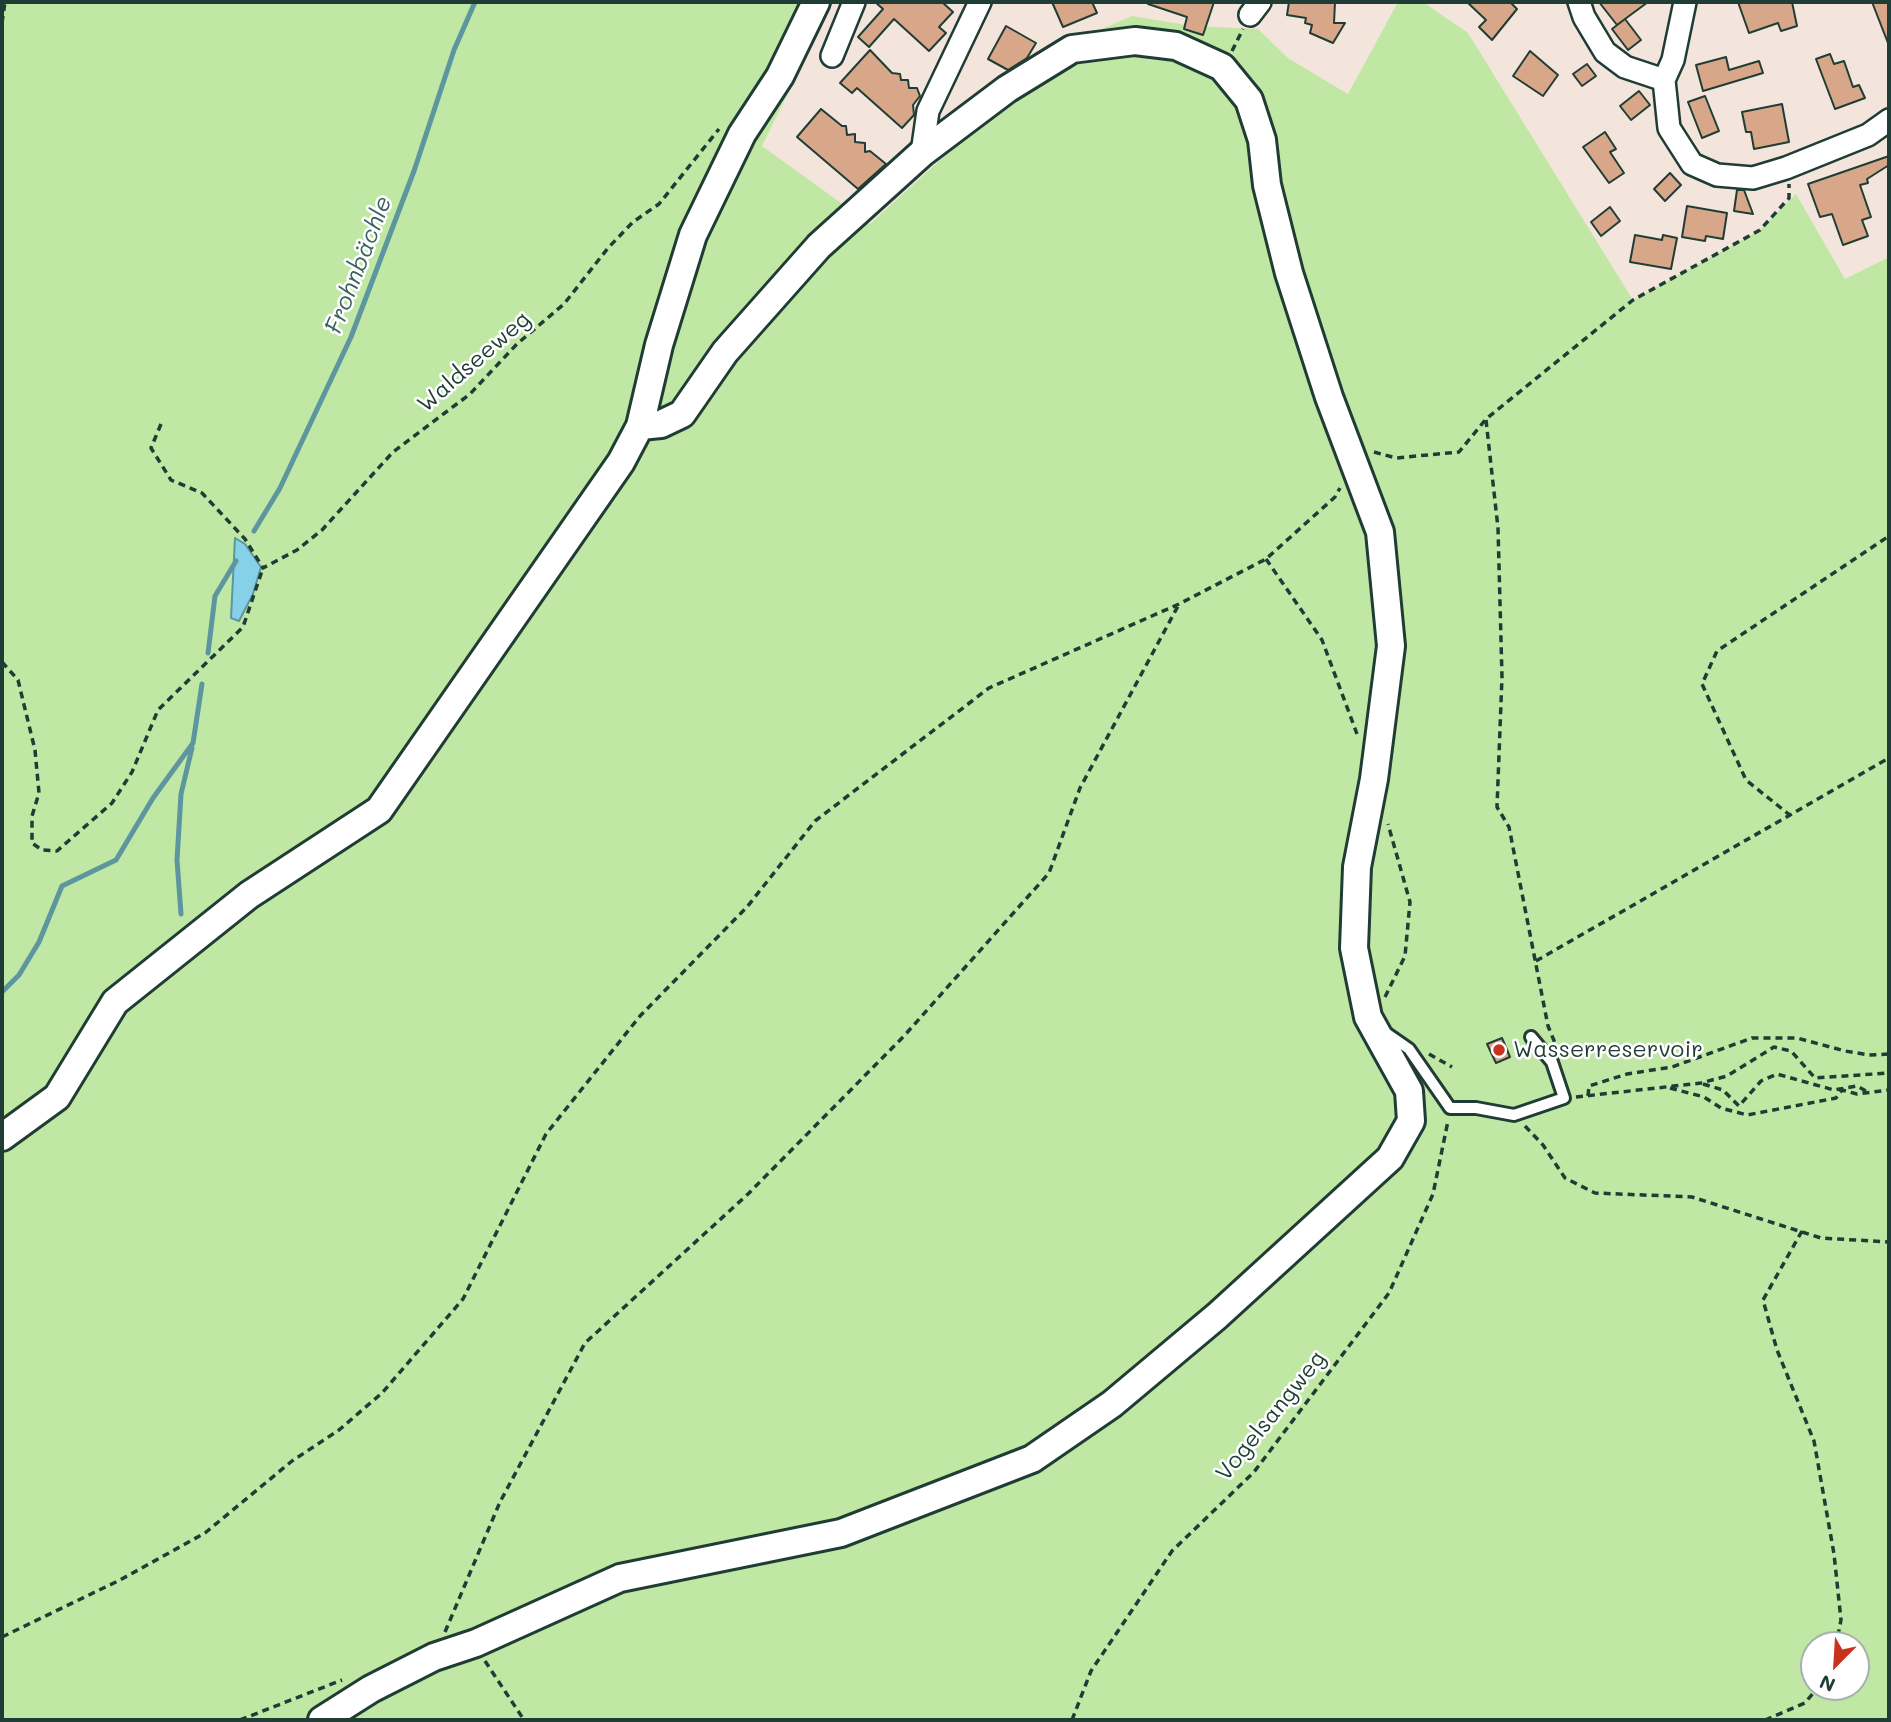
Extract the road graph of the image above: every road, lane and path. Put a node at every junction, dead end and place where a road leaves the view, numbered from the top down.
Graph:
1 (5, 2) edge
2 (816, 2) edge
3 (854, 2) edge
4 (980, 2) edge
5 (1578, 2) edge
6 (1690, 3) edge
7 (1255, 8) edge
8 (2, 23) edge
9 (832, 56) dead end
10 (1222, 67) junction
11 (1664, 80) junction
12 (1889, 120) edge
13 (723, 124) dead end
14 (922, 153) junction
15 (1786, 168) junction
16 (1486, 419) junction
17 (161, 424) dead end
18 (640, 426) junction
19 (1347, 444) junction
20 (1340, 487) dead end
21 (1889, 536) edge
22 (1266, 559) junction
23 (263, 568) junction
24 (1179, 604) junction
25 (2, 662) edge
26 (1360, 741) dead end
27 (1889, 758) edge
28 (1386, 816) dead end
29 (1791, 816) junction
30 (1536, 961) junction
31 (1372, 1024) junction
32 (1531, 1037) dead end
33 (1558, 1049) dead end
34 (1889, 1054) edge
35 (1889, 1073) edge
36 (1702, 1083) junction
37 (1665, 1087) junction
38 (1889, 1090) edge
39 (1873, 1092) junction
40 (1450, 1108) junction
41 (1514, 1115) junction
42 (2, 1137) edge
43 (1802, 1231) junction
44 (1889, 1242) edge
45 (1839, 1631) edge
46 (2, 1637) edge
47 (476, 1643) junction
48 (434, 1657) junction
49 (1807, 1701) edge
50 (322, 1720) edge
51 (524, 1720) edge
52 (1072, 1720) edge
53 (1765, 1720) edge

1 - 8 path
2 - 18 street
3 - 9 street
4 - 14 street
5 - 11 street
6 - 11 street
7 - 10 path
10 - 14 street
10 - 19 street
11 - 15 street
12 - 15 street
13 - 23 path, Waldseeweg
14 - 18 street
15 - 16 path
16 - 19 path
16 - 30 path
17 - 23 path
18 - 42 street
19 - 31 street
20 - 22 path
21 - 29 path
22 - 24 path
22 - 26 path
23 - 25 path
24 - 46 path
24 - 48 path
27 - 29 path
28 - 31 path
29 - 30 path
30 - 33 path
31 - 40 lane
31 - 47 street
32 - 41 lane
34 - 37 path
35 - 36 path
36 - 37 path
36 - 39 path
37 - 39 path
38 - 39 path
40 - 41 lane
40 - 52 path, Vogelsangweg
41 - 43 path
43 - 44 path
43 - 45 path
47 - 48 street
47 - 51 path
48 - 50 street
49 - 53 path

